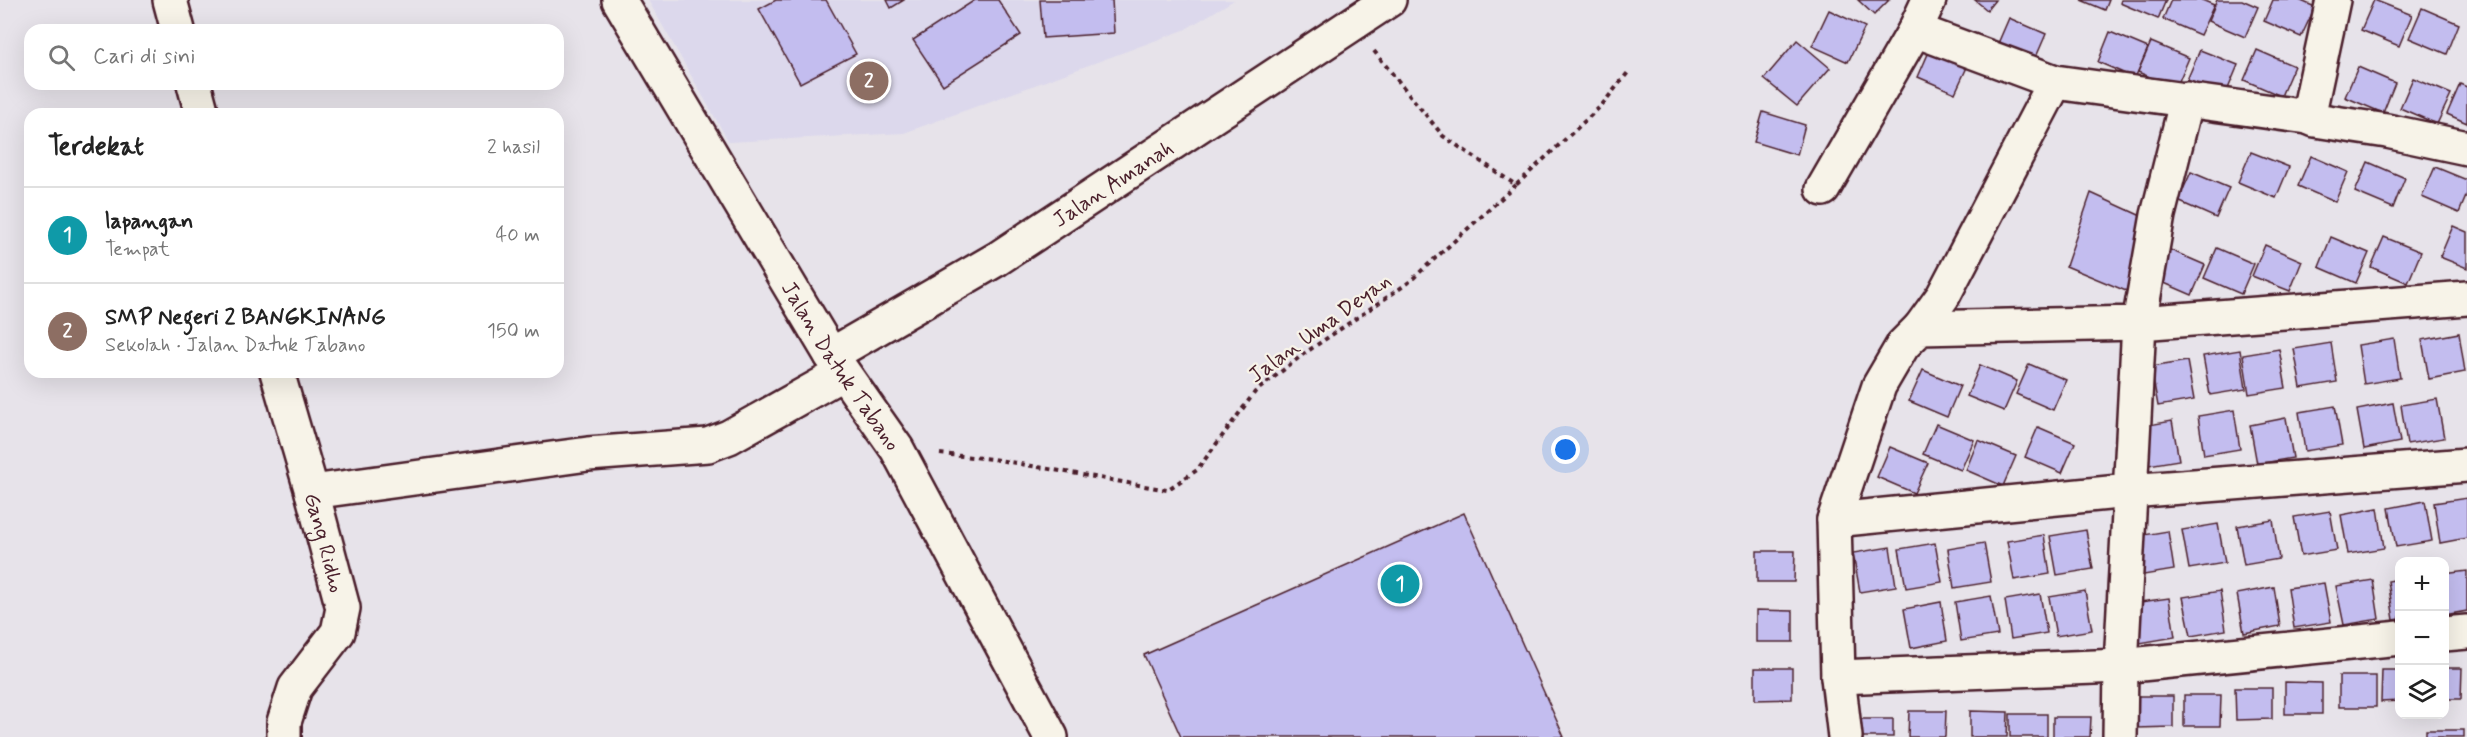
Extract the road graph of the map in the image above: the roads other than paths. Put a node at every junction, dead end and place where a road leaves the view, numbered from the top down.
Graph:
1 (170, 0) edge
2 (619, 0) edge
3 (1389, 0) edge
4 (1929, 0) edge
5 (2333, 0) edge
6 (176, 24) edge
7 (1915, 30) junction
8 (2055, 82) junction
9 (196, 90) edge
10 (2187, 99) junction
11 (200, 108) edge
12 (2308, 117) junction
13 (2467, 148) edge
14 (1823, 189) dead end
15 (2467, 298) edge
16 (2139, 323) junction
17 (1920, 328) junction
18 (837, 364) junction
19 (280, 378) edge
20 (2467, 465) edge
21 (2129, 491) junction
22 (312, 492) junction
23 (1834, 519) junction
24 (2467, 632) edge
25 (2449, 634) edge
26 (2395, 639) edge
27 (2121, 666) junction
28 (1838, 677) junction
29 (284, 737) edge
30 (1051, 737) edge
31 (1845, 737) edge
32 (2120, 737) edge

1 - 6 street
2 - 18 street, Jalan Datuk Tabano
3 - 18 street, Jalan Amanah
4 - 7 street
5 - 12 street
7 - 8 street
7 - 14 street
8 - 10 street
8 - 17 street
9 - 11 street
10 - 12 street
10 - 16 street
12 - 13 street
15 - 16 street
16 - 17 street
16 - 21 street
17 - 23 street
18 - 22 street, Jalan Amanah
18 - 30 street, Jalan Datuk Tabano
19 - 22 street, Gang Ridho
20 - 21 street
21 - 23 street
21 - 27 street
22 - 29 street, Gang Ridho
23 - 28 street
24 - 25 street
26 - 27 street
27 - 28 street
27 - 32 street
28 - 31 street

